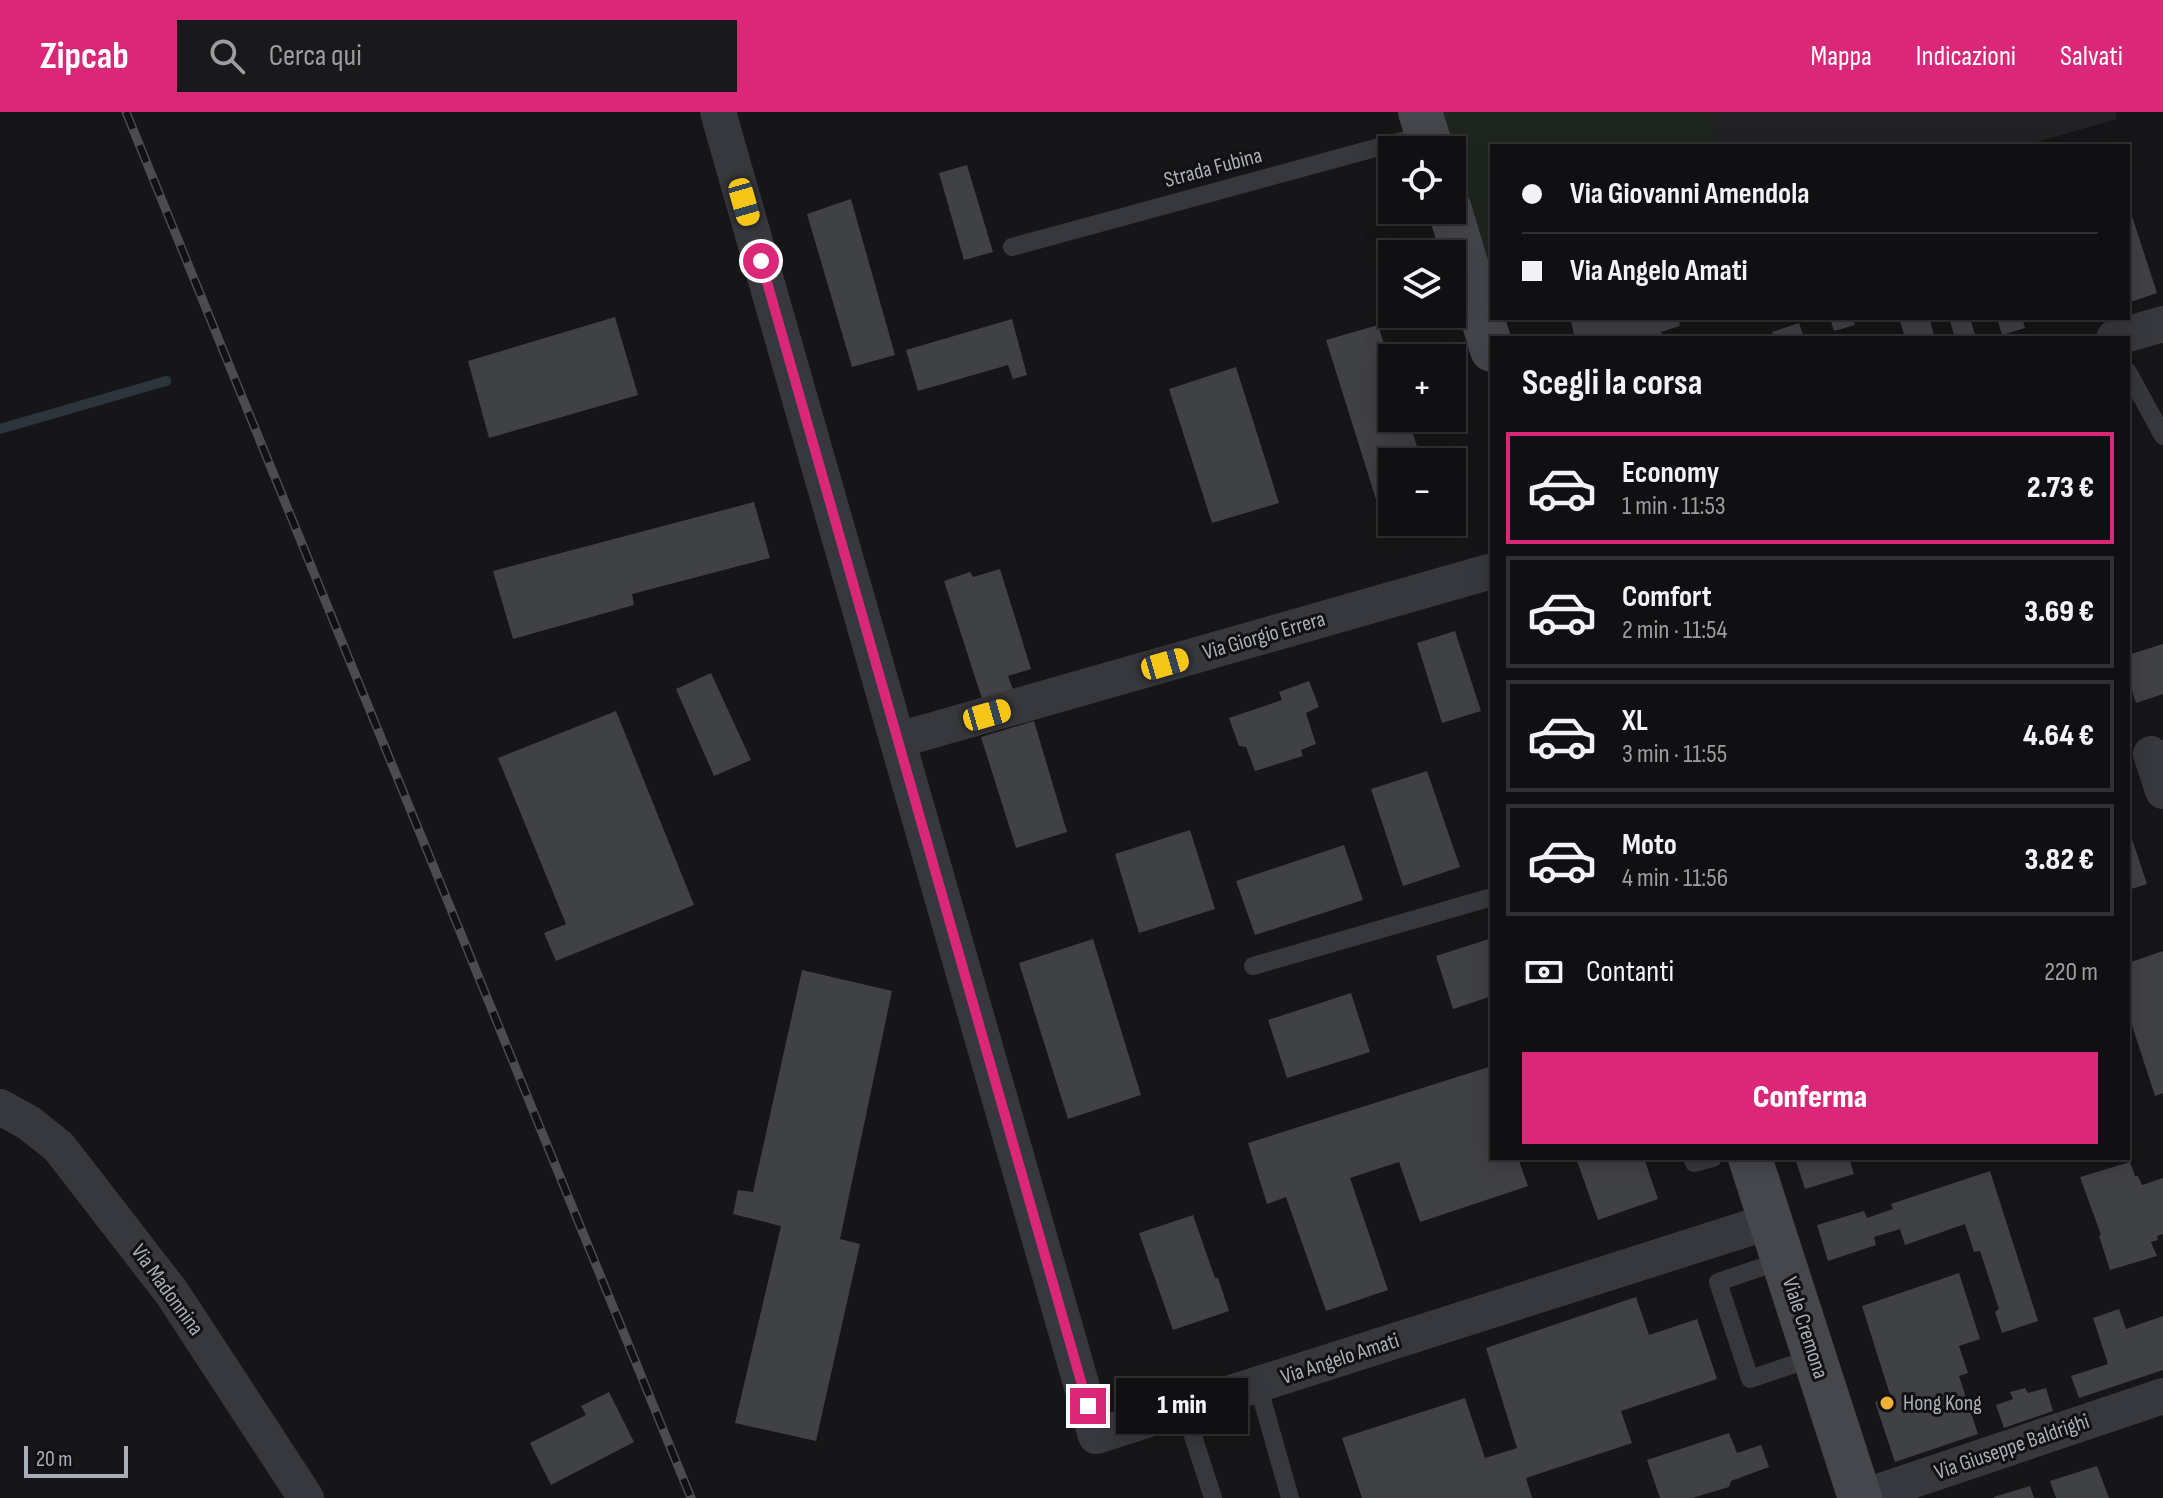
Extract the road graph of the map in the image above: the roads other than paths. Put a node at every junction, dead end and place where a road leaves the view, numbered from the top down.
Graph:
1 (718, 112) edge
2 (1426, 132) edge
3 (1454, 224) edge
4 (1012, 247) dead end
5 (2163, 324) edge
6 (2121, 336) edge
7 (1490, 343) edge
8 (2130, 376) edge
9 (2163, 436) edge
10 (1490, 572) edge
11 (898, 740) junction
12 (2147, 755) edge
13 (2163, 791) edge
14 (1490, 898) edge
15 (1253, 966) dead end
16 (0, 1107) edge
17 (1751, 1160) edge
18 (1777, 1240) junction
19 (1815, 1357) junction
20 (1258, 1385) junction
21 (2163, 1396) edge
22 (1184, 1408) junction
23 (306, 1498) edge
24 (1213, 1498) edge
25 (1290, 1498) edge
26 (1860, 1498) edge

1 - 11 street
2 - 4 lane, Strada Fubina
3 - 7 main road
5 - 6 street
8 - 9 lane
10 - 11 street, Via Giorgio Errera
11 - 22 street, Via Angelo Amati
12 - 13 street
14 - 15 lane
16 - 23 street, Via Madonnina
17 - 18 main road, Viale Cremona
18 - 19 main road, Viale Cremona
18 - 19 lane
18 - 20 street, Via Angelo Amati
19 - 26 main road, Viale Cremona
20 - 22 street, Via Angelo Amati
20 - 25 lane
21 - 26 street, Via Giuseppe Baldrighi
22 - 24 lane

